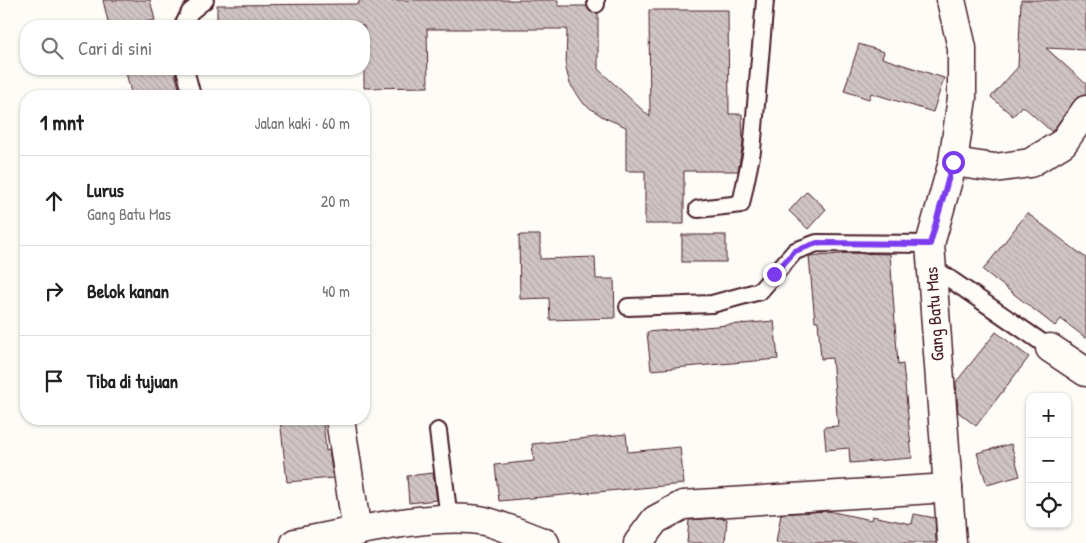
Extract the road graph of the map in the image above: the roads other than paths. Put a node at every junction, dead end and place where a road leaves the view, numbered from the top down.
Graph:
1 (205, 0) edge
2 (765, 0) edge
3 (951, 0) edge
4 (186, 20) edge
5 (187, 75) edge
6 (190, 90) edge
7 (1086, 110) edge
8 (953, 162) junction
9 (698, 209) dead end
10 (930, 255) junction
11 (628, 307) dead end
12 (1050, 348) joint
13 (1086, 372) edge
14 (341, 425) edge
15 (438, 431) dead end
16 (948, 488) junction
17 (449, 519) junction
18 (358, 532) junction
19 (295, 543) edge
20 (545, 543) edge
21 (638, 543) edge
22 (952, 543) edge

1 - 4 lane
2 - 9 lane
3 - 8 street, Gang Batu Mas
5 - 6 lane
7 - 8 street
8 - 10 street, Gang Batu Mas
10 - 11 lane
10 - 12 lane
10 - 16 street, Gang Batu Mas
12 - 13 street
14 - 18 street
15 - 17 lane
16 - 21 street
16 - 22 street, Gang Batu Mas
17 - 18 street
17 - 20 street
18 - 19 street

